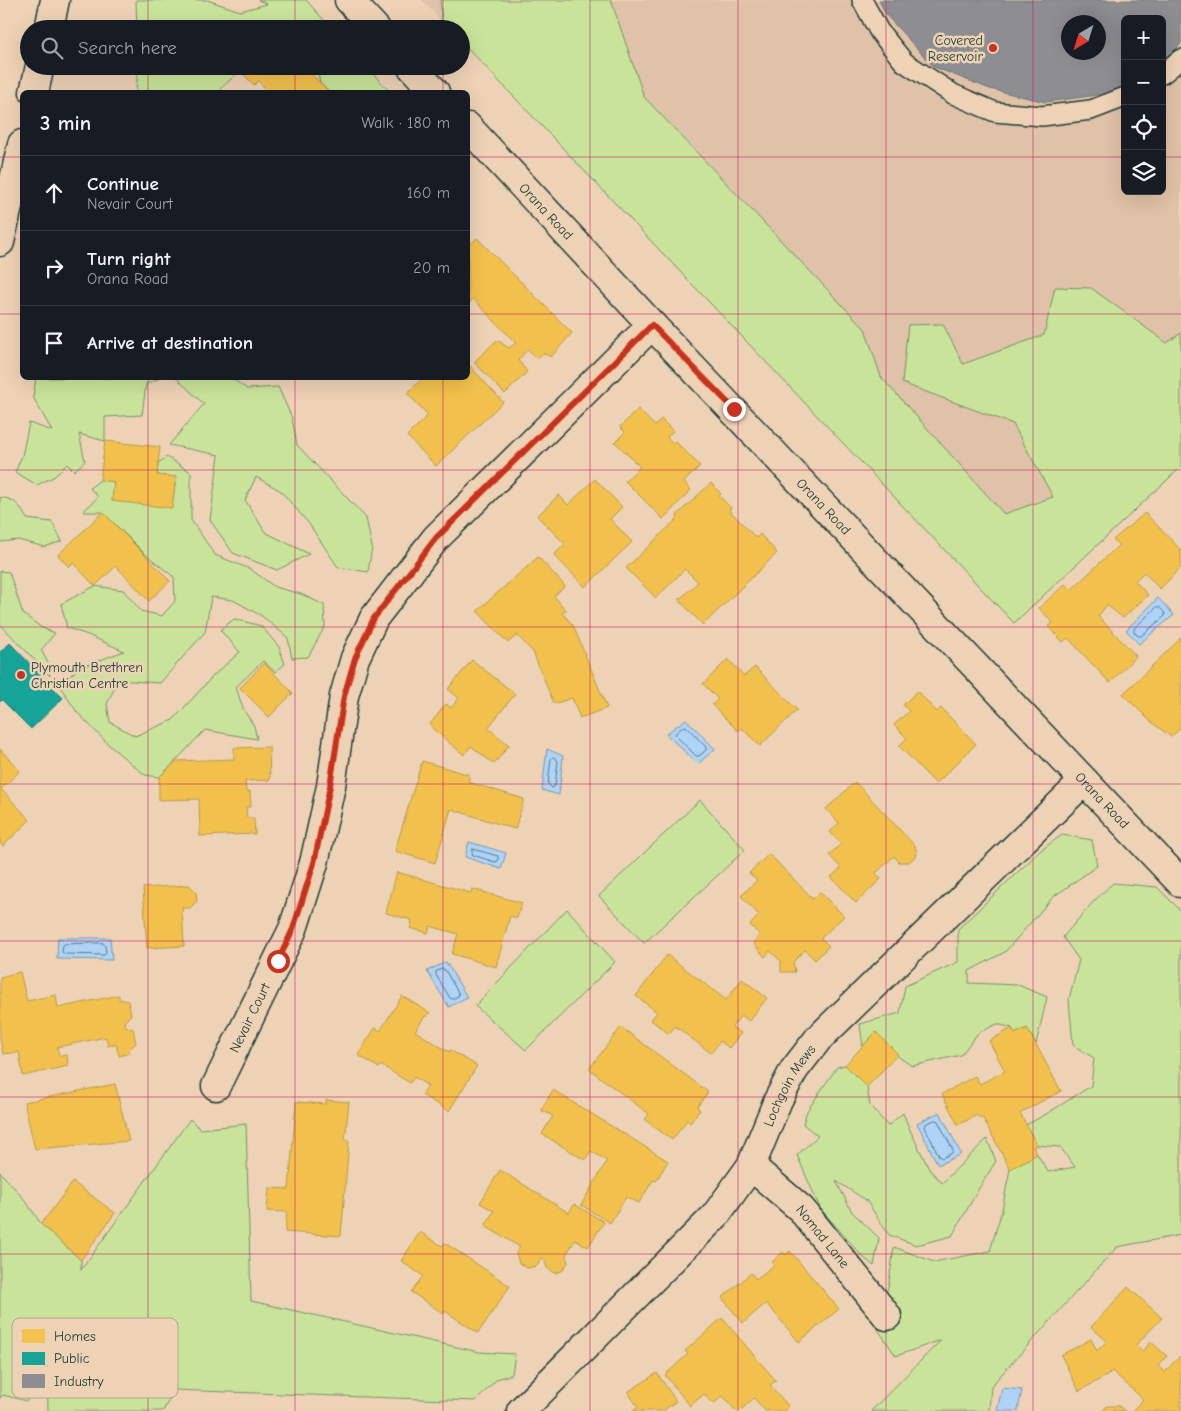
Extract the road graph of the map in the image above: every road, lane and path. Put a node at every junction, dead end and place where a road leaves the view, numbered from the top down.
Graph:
1 (55, 0) edge
2 (349, 0) edge
3 (862, 0) edge
4 (51, 20) edge
5 (368, 20) edge
6 (1181, 59) edge
7 (1166, 71) edge
8 (38, 75) edge
9 (419, 75) edge
10 (34, 90) edge
11 (433, 90) edge
12 (1121, 98) edge
13 (470, 129) edge
14 (20, 153) edge
15 (0, 242) edge
16 (652, 325) junction
17 (1084, 781) junction
18 (1181, 883) edge
19 (216, 1086) dead end
20 (750, 1166) junction
21 (887, 1316) dead end
22 (521, 1411) edge

1 - 4 street
2 - 5 street
3 - 12 lane
6 - 7 lane
8 - 10 street
9 - 11 street
13 - 16 street, Orana Road
14 - 15 street
16 - 17 street, Orana Road
16 - 19 street, Nevair Court
17 - 18 street, Orana Road
17 - 20 street, Lochgoin Mews
20 - 21 street, Nomad Lane
20 - 22 street, Lochgoin Mews

